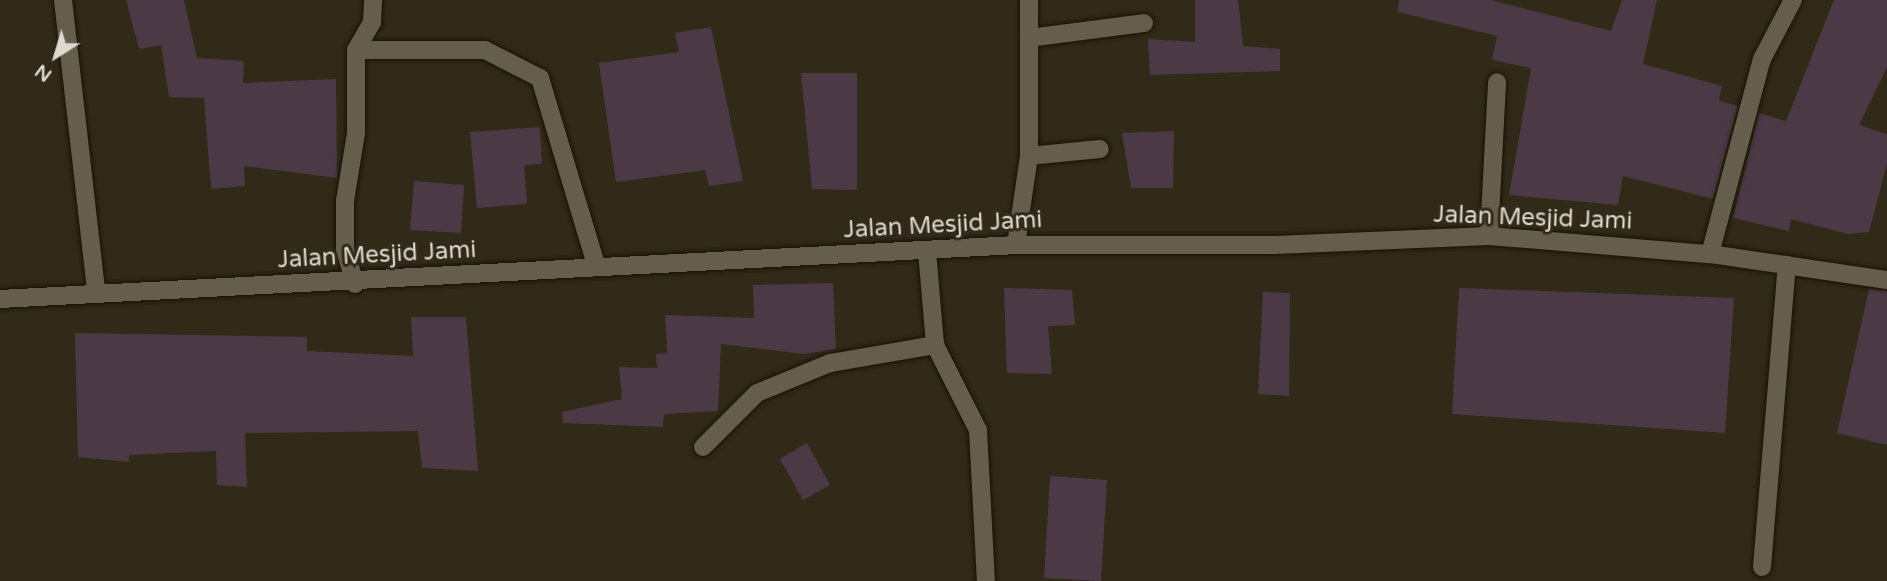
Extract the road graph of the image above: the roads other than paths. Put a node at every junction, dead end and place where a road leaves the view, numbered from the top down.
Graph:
1 (63, 0) edge
2 (373, 0) edge
3 (1029, 0) edge
4 (1793, 0) edge
5 (1144, 23) dead end
6 (1029, 38) junction
7 (356, 50) junction
8 (1497, 82) dead end
9 (1100, 149) dead end
10 (1029, 156) junction
11 (1489, 236) junction
12 (1016, 245) junction
13 (927, 251) junction
14 (1710, 254) junction
15 (596, 264) junction
16 (1787, 265) junction
17 (1887, 280) edge
18 (355, 284) junction
19 (96, 291) junction
20 (0, 299) edge
21 (935, 345) junction
22 (703, 447) dead end
23 (1762, 567) dead end
24 (986, 581) edge

1 - 19 street
2 - 7 street
3 - 6 street
4 - 14 street
5 - 6 street
6 - 10 street
7 - 15 street
7 - 18 street
8 - 11 street
9 - 10 street
10 - 12 street
11 - 12 street, Jalan Mesjid Jami
11 - 14 street, Jalan Mesjid Jami
12 - 13 street, Jalan Mesjid Jami
13 - 15 street, Jalan Mesjid Jami
13 - 21 street
14 - 16 street, Jalan Mesjid Jami
15 - 18 street, Jalan Mesjid Jami
16 - 17 street, Jalan Mesjid Jami
16 - 23 street
18 - 19 street, Jalan Mesjid Jami
19 - 20 street, Jalan Mesjid Jami
21 - 22 street
21 - 24 street

